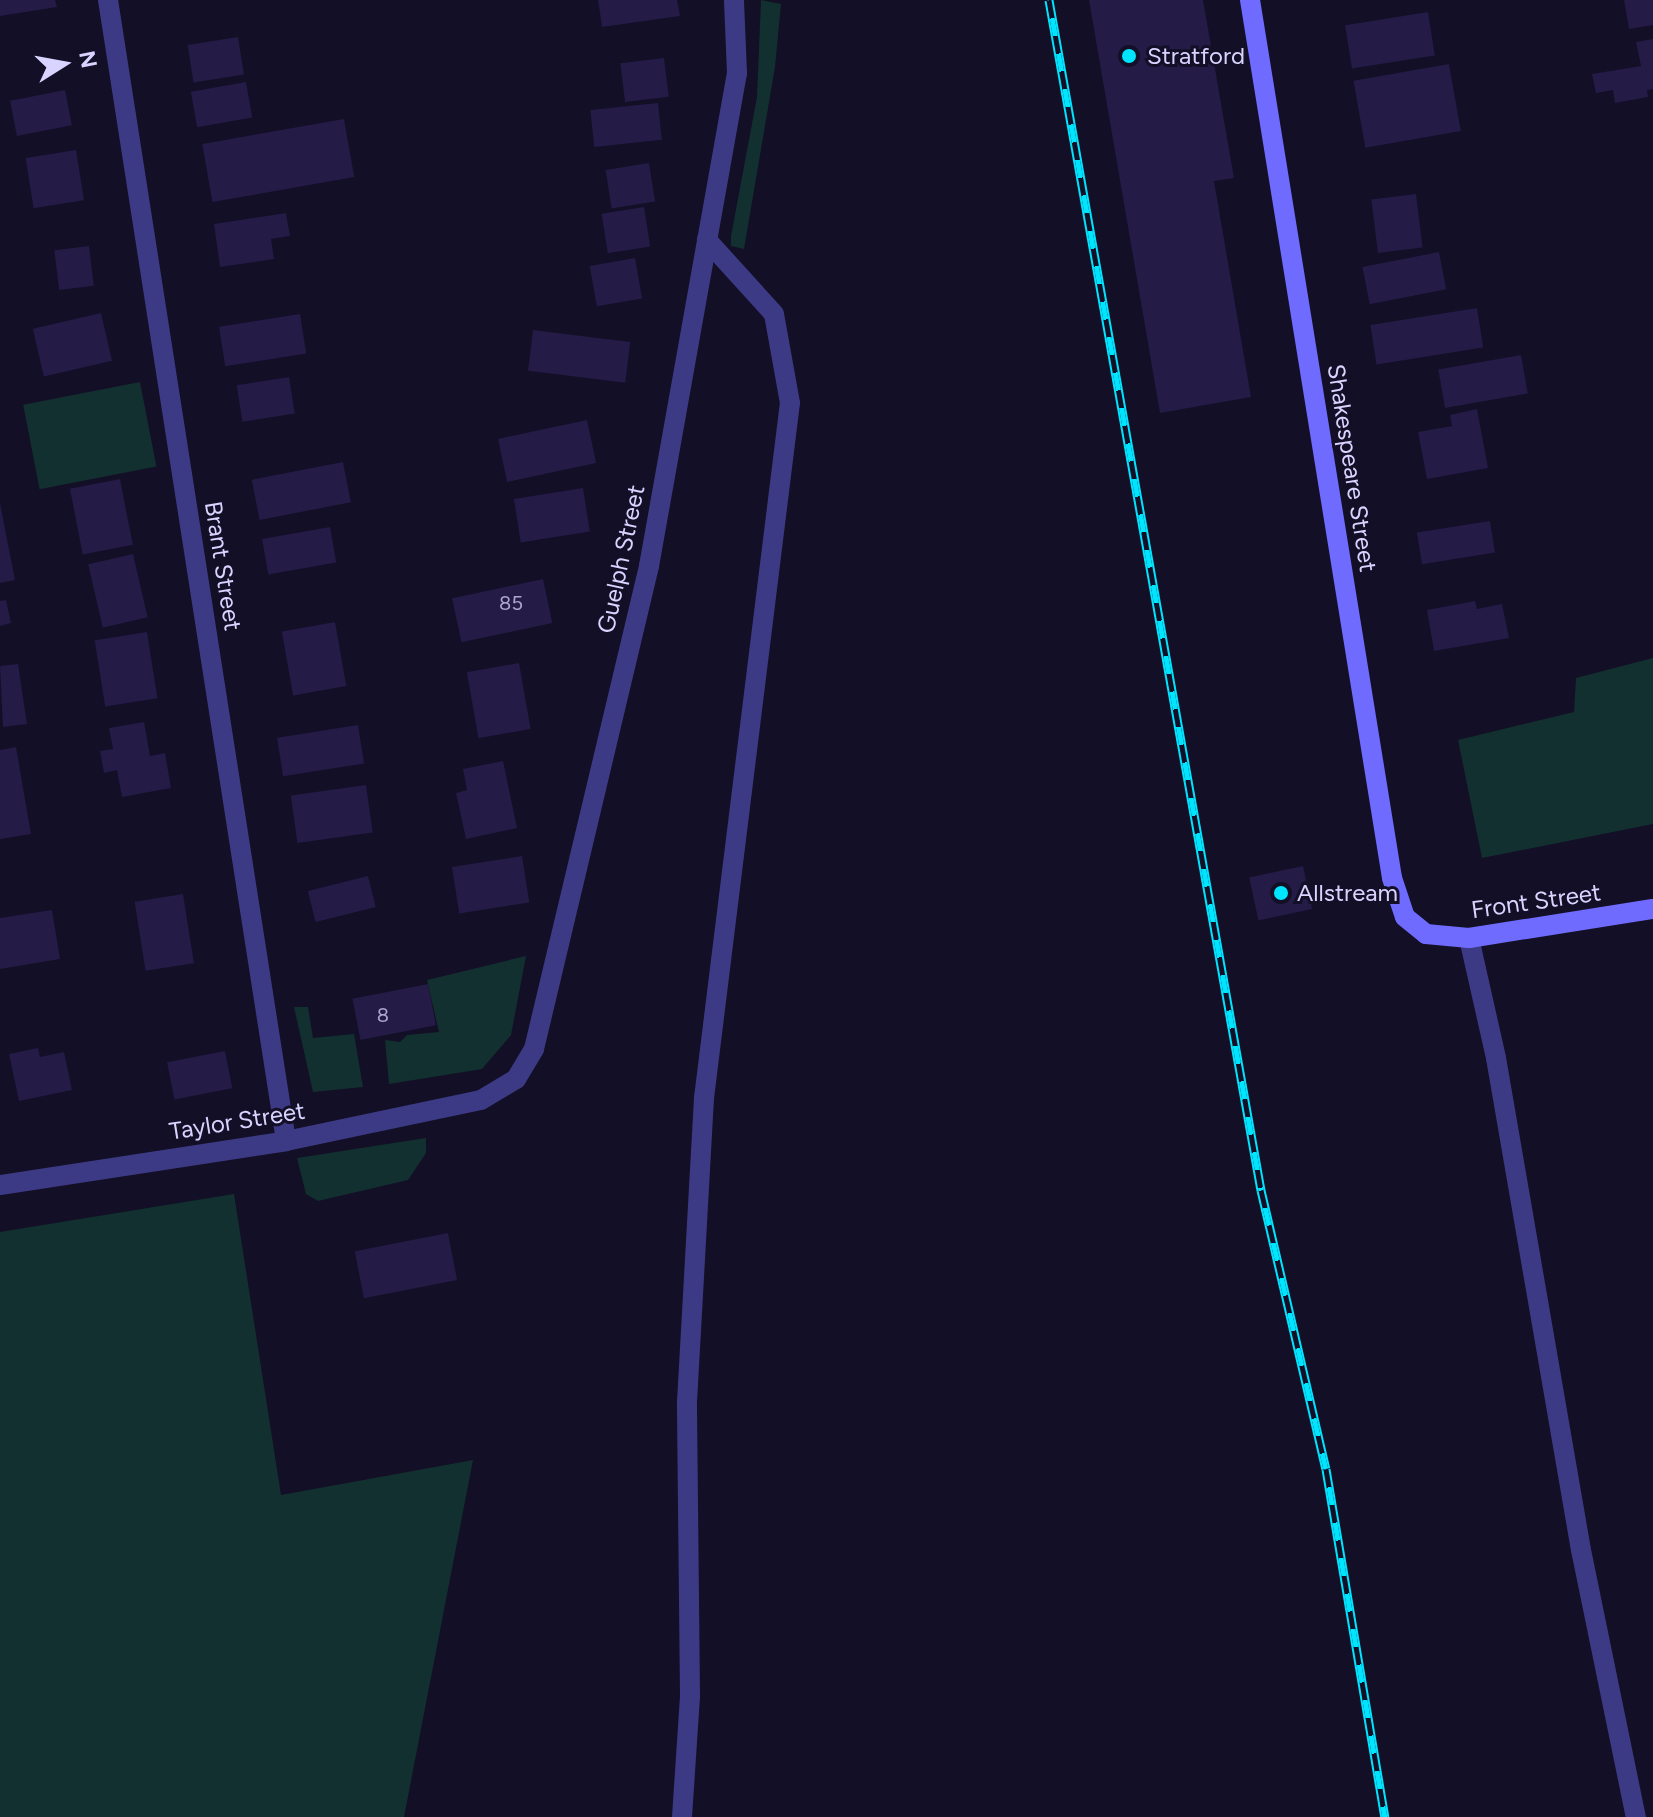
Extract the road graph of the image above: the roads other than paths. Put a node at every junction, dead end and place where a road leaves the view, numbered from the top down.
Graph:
1 (108, 0) edge
2 (734, 0) edge
3 (1250, 0) edge
4 (707, 240) junction
5 (1653, 909) edge
6 (1426, 934) joint
7 (1469, 938) junction
8 (481, 1100) joint
9 (286, 1141) junction
10 (0, 1185) edge
11 (682, 1817) edge
12 (1636, 1817) edge

1 - 9 street, Brant Street
2 - 4 street, Guelph Street
3 - 6 street, Shakespeare Street
4 - 8 street, Guelph Street
4 - 11 street
5 - 7 street, Front Street
6 - 7 street, Front Street
7 - 12 street
8 - 9 street, Taylor Street
9 - 10 street, Taylor Street

